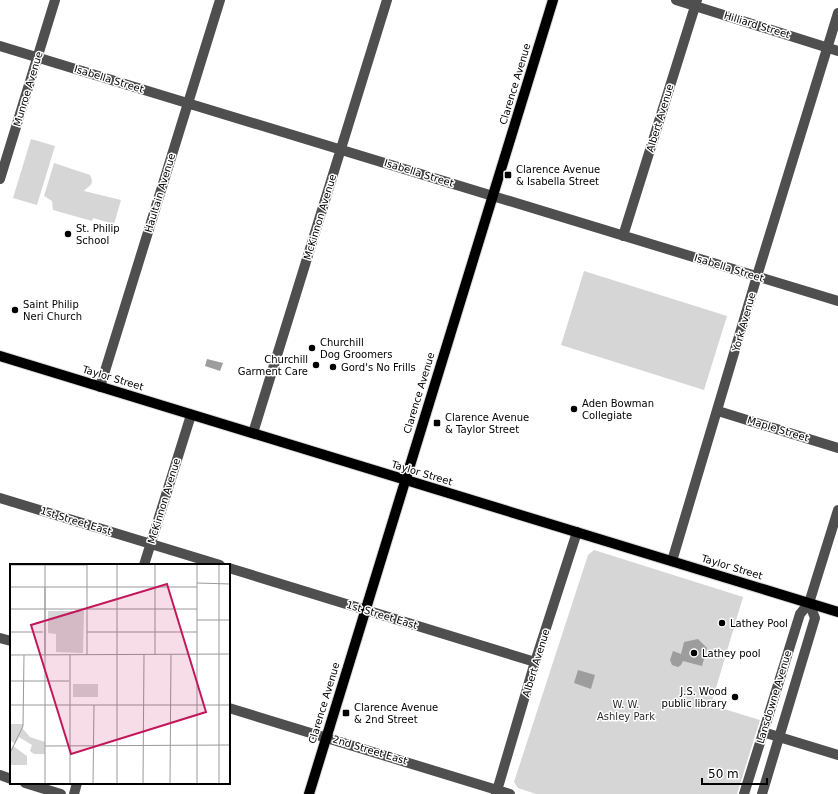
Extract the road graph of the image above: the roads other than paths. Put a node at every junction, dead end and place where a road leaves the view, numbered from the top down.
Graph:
1 (55, 0) edge
2 (220, 0) edge
3 (386, 0) edge
4 (553, 0) edge
5 (676, 0) edge
6 (696, 3) edge
7 (838, 13) edge
8 (0, 46) edge
9 (828, 47) junction
10 (838, 51) edge
11 (38, 57) junction
12 (188, 103) junction
13 (341, 150) junction
14 (0, 179) edge
15 (493, 196) junction
16 (623, 236) junction
17 (757, 276) junction
18 (838, 301) edge
19 (0, 356) edge
20 (100, 387) junction
21 (718, 411) junction
22 (191, 414) junction
23 (253, 433) junction
24 (838, 448) edge
25 (405, 480) junction
26 (0, 498) edge
27 (838, 510) edge
28 (577, 532) junction
29 (151, 544) junction
30 (672, 561) junction
31 (144, 564) edge
32 (217, 564) edge
33 (230, 568) edge
34 (809, 603) junction
35 (365, 609) junction
36 (838, 612) edge
37 (0, 638) edge
38 (10, 641) edge
39 (536, 662) junction
40 (230, 708) edge
41 (763, 732) junction
42 (326, 737) junction
43 (779, 737) junction
44 (838, 755) edge
45 (0, 775) edge
46 (10, 779) edge
47 (29, 784) edge
48 (77, 784) edge
49 (496, 792) edge
50 (61, 794) edge
51 (74, 794) edge
52 (309, 794) edge
53 (510, 794) edge
54 (744, 794) edge
55 (762, 794) edge

1 - 11 street, Munroe Avenue
2 - 12 street, Haultain Avenue
3 - 13 street, McKinnon Avenue
4 - 15 main road, Clarence Avenue
5 - 6 street, Hilliard Street
6 - 9 street, Hilliard Street
6 - 16 street, Albert Avenue
7 - 9 street, York Avenue
8 - 11 street, Isabella Street
9 - 10 street, Hilliard Street
9 - 17 street, York Avenue
11 - 12 street, Isabella Street
11 - 14 street, Munroe Avenue
12 - 13 street, Isabella Street
12 - 20 street, Haultain Avenue
13 - 15 street, Isabella Street
13 - 23 street, McKinnon Avenue
15 - 16 street, Isabella Street
15 - 25 main road, Clarence Avenue
16 - 17 street, Isabella Street
17 - 18 street, Isabella Street
17 - 21 street, York Avenue
19 - 20 main road, Taylor Street
20 - 22 main road, Taylor Street
21 - 24 street, Maple Street
21 - 30 street, York Avenue
22 - 23 main road, Taylor Street
22 - 29 street, McKinnon Avenue
23 - 25 main road, Taylor Street
25 - 28 main road, Taylor Street
25 - 35 main road, Clarence Avenue
26 - 29 street, 1st Street East
27 - 34 street, Lansdowne Avenue
28 - 30 main road, Taylor Street
28 - 39 street, Albert Avenue
29 - 31 street, McKinnon Avenue
29 - 32 street, 1st Street East
30 - 34 main road, Taylor Street
33 - 35 street, 1st Street East
34 - 36 main road, Taylor Street
34 - 41 street, Lansdowne Avenue
34 - 43 street, Lansdowne Avenue
35 - 39 street, 1st Street East
35 - 42 main road, Clarence Avenue
37 - 38 street
39 - 49 street, Albert Avenue
40 - 42 street, 2nd Street East
41 - 43 street
41 - 54 street, Lansdowne Avenue
42 - 49 street, 2nd Street East
42 - 52 main road, Clarence Avenue
43 - 44 street
43 - 55 street, Lansdowne Avenue
45 - 46 street
47 - 50 street
48 - 51 street
49 - 53 street, 2nd Street East

